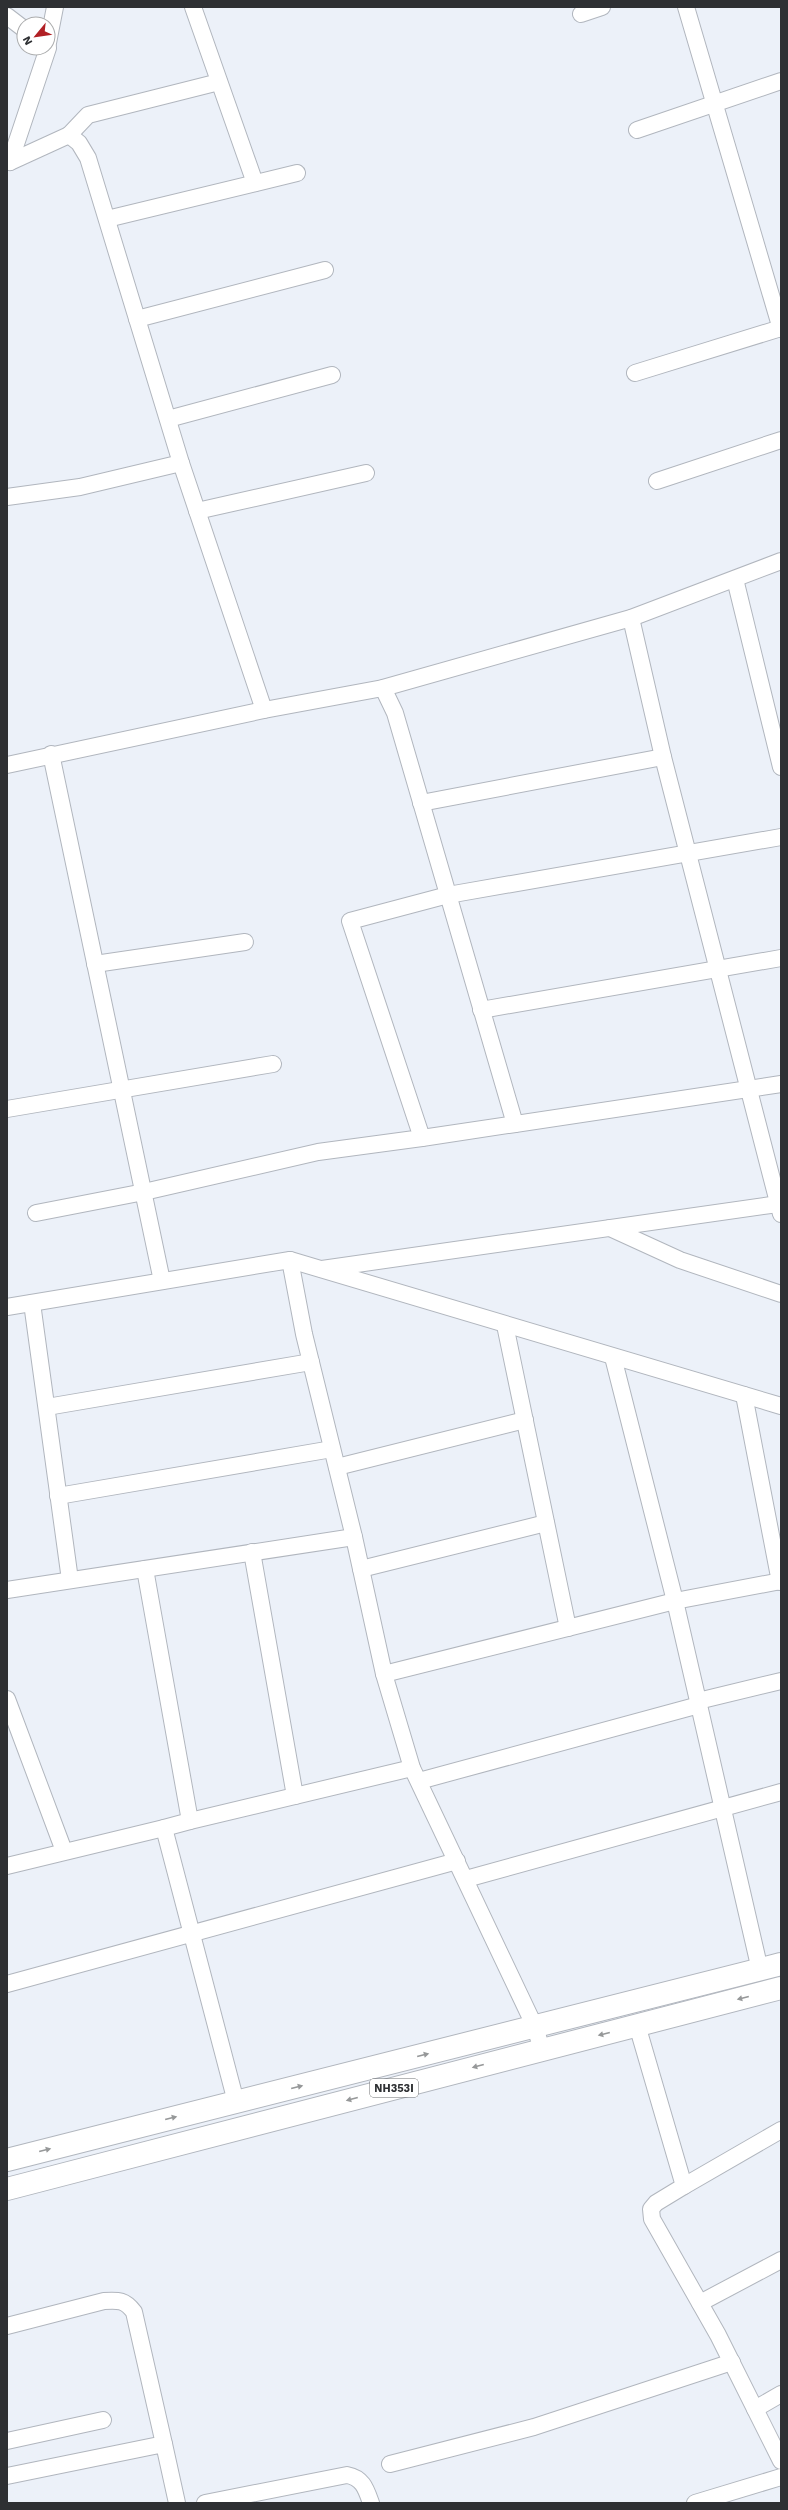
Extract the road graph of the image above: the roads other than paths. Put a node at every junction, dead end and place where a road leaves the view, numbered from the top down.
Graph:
1 (193, 7) edge
2 (602, 7) edge
3 (686, 7) edge
4 (581, 14) dead end
5 (7, 16) edge
6 (16, 23) edge
7 (45, 56) edge
8 (781, 80) edge
9 (219, 82) junction
10 (714, 102) junction
11 (637, 130) dead end
12 (69, 135) junction
13 (9, 160) edge
14 (297, 173) dead end
15 (255, 183) junction
16 (107, 220) junction
17 (325, 270) dead end
18 (137, 319) junction
19 (781, 328) edge
20 (635, 373) dead end
21 (332, 375) dead end
22 (168, 419) junction
23 (781, 440) edge
24 (181, 463) junction
25 (366, 473) dead end
26 (657, 481) dead end
27 (7, 497) edge
28 (197, 511) junction
29 (781, 561) edge
30 (735, 579) junction
31 (631, 618) junction
32 (383, 688) junction
33 (264, 710) junction
34 (51, 754) junction
35 (663, 757) junction
36 (7, 764) edge
37 (781, 767) edge
38 (421, 803) junction
39 (781, 837) edge
40 (688, 853) junction
41 (448, 894) junction
42 (245, 942) dead end
43 (781, 958) edge
44 (95, 964) junction
45 (718, 969) junction
46 (482, 1010) junction
47 (273, 1064) dead end
48 (781, 1084) edge
49 (122, 1089) junction
50 (748, 1089) junction
51 (7, 1108) edge
52 (515, 1124) junction
53 (422, 1138) junction
54 (144, 1192) junction
55 (780, 1209) edge
56 (36, 1213) dead end
57 (610, 1228) junction
58 (290, 1260) junction
59 (318, 1270) junction
60 (162, 1281) junction
61 (781, 1294) edge
62 (32, 1303) junction
63 (7, 1307) edge
64 (505, 1326) junction
65 (613, 1357) junction
66 (311, 1362) junction
67 (744, 1395) junction
68 (781, 1406) edge
69 (47, 1407) junction
70 (525, 1420) junction
71 (332, 1449) junction
72 (337, 1467) junction
73 (58, 1496) junction
74 (546, 1523) junction
75 (354, 1537) junction
76 (252, 1552) junction
77 (145, 1569) junction
78 (361, 1569) junction
79 (70, 1580) junction
80 (781, 1582) edge
81 (7, 1590) edge
82 (675, 1601) junction
83 (568, 1628) junction
84 (384, 1674) junction
85 (781, 1682) edge
86 (7, 1699) edge
87 (698, 1703) junction
88 (415, 1774) junction
89 (781, 1792) edge
90 (295, 1796) junction
91 (722, 1807) junction
92 (190, 1821) junction
93 (164, 1828) junction
94 (64, 1851) junction
95 (457, 1861) junction
96 (7, 1866) edge
97 (466, 1878) junction
98 (191, 1932) junction
99 (781, 1964) edge
100 (760, 1970) junction
101 (7, 1984) edge
102 (781, 1988) edge
103 (637, 2025) junction
104 (535, 2026) junction
105 (542, 2050) junction
106 (236, 2102) junction
107 (781, 2130) edge
108 (7, 2160) edge
109 (684, 2186) junction
110 (7, 2189) edge
111 (781, 2260) edge
112 (700, 2303) junction
113 (7, 2326) edge
114 (732, 2362) junction
115 (781, 2394) edge
116 (755, 2410) junction
117 (103, 2420) dead end
118 (7, 2441) edge
119 (164, 2444) junction
120 (781, 2461) edge
121 (390, 2464) dead end
122 (7, 2476) edge
123 (781, 2477) edge
124 (177, 2503) edge
125 (205, 2503) edge
126 (371, 2503) edge
127 (695, 2503) edge

1 - 9 street
2 - 4 street
3 - 10 street
5 - 6 street
7 - 13 street
8 - 10 street
9 - 12 street
9 - 15 street
10 - 11 street
10 - 19 street
12 - 13 street
12 - 16 street
14 - 15 street
15 - 16 street
16 - 18 street
17 - 18 street
18 - 22 street
19 - 20 street
21 - 22 street
22 - 24 street
23 - 26 street
24 - 27 street
24 - 28 street
25 - 28 street
28 - 33 street
29 - 30 street
30 - 31 street
30 - 37 street
31 - 32 street
31 - 35 street
32 - 33 street
32 - 38 street
33 - 34 street
34 - 36 street
34 - 44 street
35 - 38 street
35 - 40 street
38 - 41 street
39 - 40 street
40 - 41 street
40 - 45 street
41 - 46 street
41 - 53 street
42 - 44 street
43 - 45 street
44 - 49 street
45 - 46 street
45 - 50 street
46 - 52 street
47 - 49 street
48 - 50 street
49 - 51 street
49 - 54 street
50 - 52 street
50 - 55 street
52 - 53 street
53 - 54 street
54 - 56 street
54 - 60 street
55 - 57 street
57 - 59 street
57 - 61 street
58 - 59 street
58 - 60 street
58 - 66 street
59 - 64 street
60 - 62 street
62 - 63 street
62 - 69 street
64 - 65 street
64 - 70 street
65 - 67 street
65 - 82 street
66 - 69 street
66 - 71 street
67 - 68 street
67 - 80 street
69 - 73 street
70 - 72 street
70 - 74 street
71 - 72 street
71 - 73 street
72 - 75 street
73 - 79 street
74 - 78 street
74 - 83 street
75 - 76 street
75 - 78 street
76 - 77 street
76 - 90 street
77 - 79 street
77 - 92 street
78 - 84 street
79 - 81 street
80 - 82 street
82 - 83 street
82 - 87 street
83 - 84 street
84 - 88 street
85 - 87 street
86 - 94 street
87 - 88 street
87 - 91 street
88 - 90 street
88 - 95 street
89 - 91 street
90 - 92 street
91 - 97 street
91 - 100 street
92 - 93 street
93 - 94 street
93 - 98 street
94 - 96 street
95 - 97 street
95 - 98 street
97 - 104 street
98 - 101 street
98 - 106 street
99 - 100 highway, NH353I
100 - 104 highway, NH353I
102 -> 103 highway, NH353I
103 -> 105 highway, NH353I
103 - 109 street
104 - 105 street
106 -> 104 highway, NH353I
105 -> 110 highway, NH353I
108 -> 106 highway, NH353I
107 - 109 street
109 - 112 street
111 - 112 street
112 - 114 street
113 - 119 street
114 - 116 street
114 - 121 street
115 - 116 street
116 - 120 street
117 - 118 street
119 - 122 street
119 - 124 street
123 - 127 street
125 - 126 street

